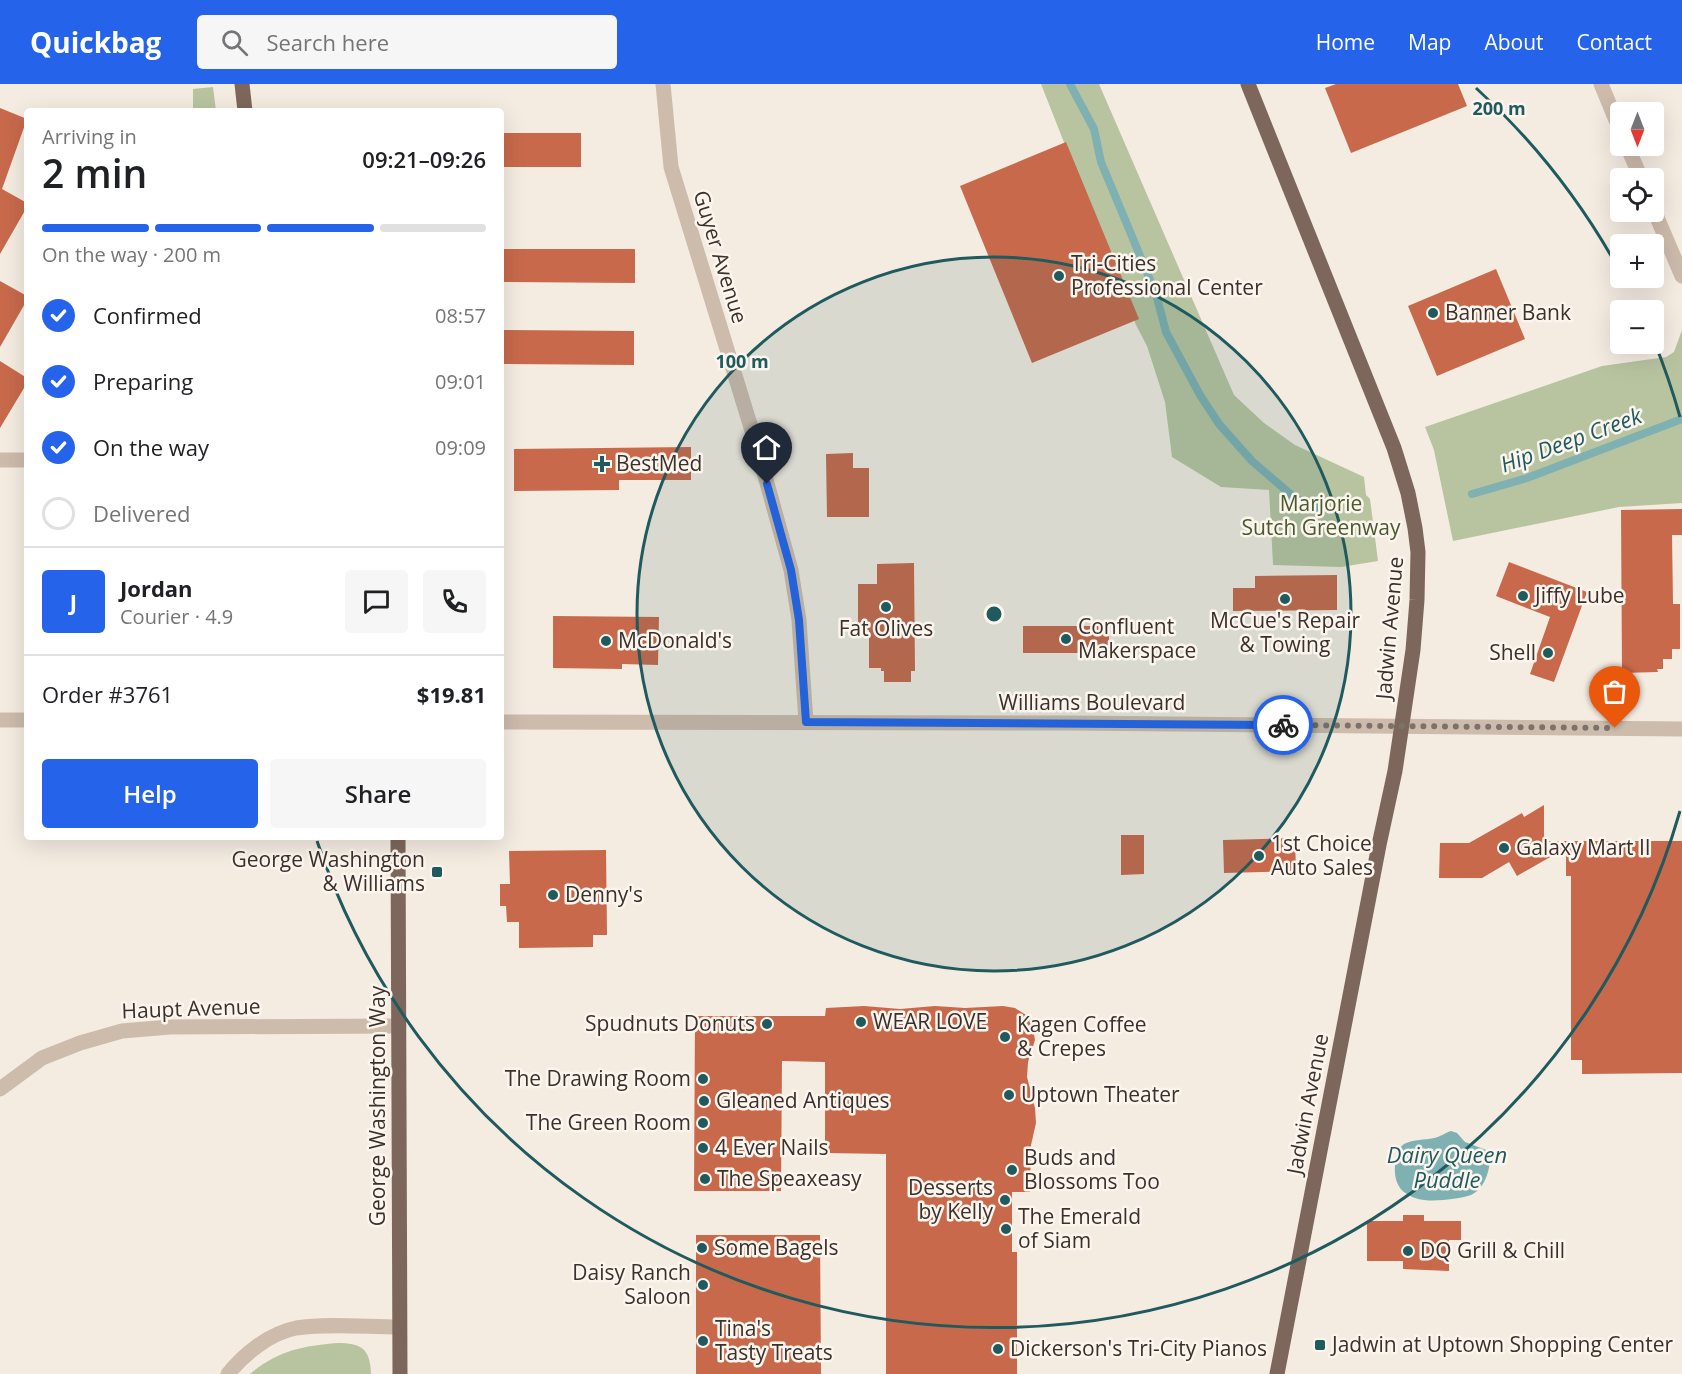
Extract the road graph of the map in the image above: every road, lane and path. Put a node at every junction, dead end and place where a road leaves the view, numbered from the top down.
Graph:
1 (242, 84) edge
2 (663, 84) edge
3 (1248, 84) edge
4 (1601, 84) edge
5 (1610, 106) edge
6 (245, 108) edge
7 (1659, 222) edge
8 (1682, 276) edge
9 (0, 460) edge
10 (24, 460) edge
11 (0, 720) edge
12 (24, 720) edge
13 (504, 722) edge
14 (806, 722) junction
15 (1402, 726) junction
16 (1682, 729) edge
17 (399, 840) edge
18 (399, 1026) junction
19 (0, 1089) edge
20 (399, 1327) junction
21 (228, 1374) edge
22 (400, 1374) edge
23 (1277, 1374) edge

1 - 6 main road
2 - 14 street, Guyer Avenue
3 - 15 main road, Jadwin Avenue
4 - 5 street
7 - 8 street
9 - 10 street
11 - 12 street
13 - 14 street, Williams Boulevard
14 - 15 street, Williams Boulevard
15 - 16 street, Williams Boulevard
15 - 23 main road, Jadwin Avenue
17 - 18 main road, George Washington Way
18 - 19 street, Haupt Avenue
18 - 20 main road, George Washington Way
20 - 21 street
20 - 22 main road, George Washington Way

